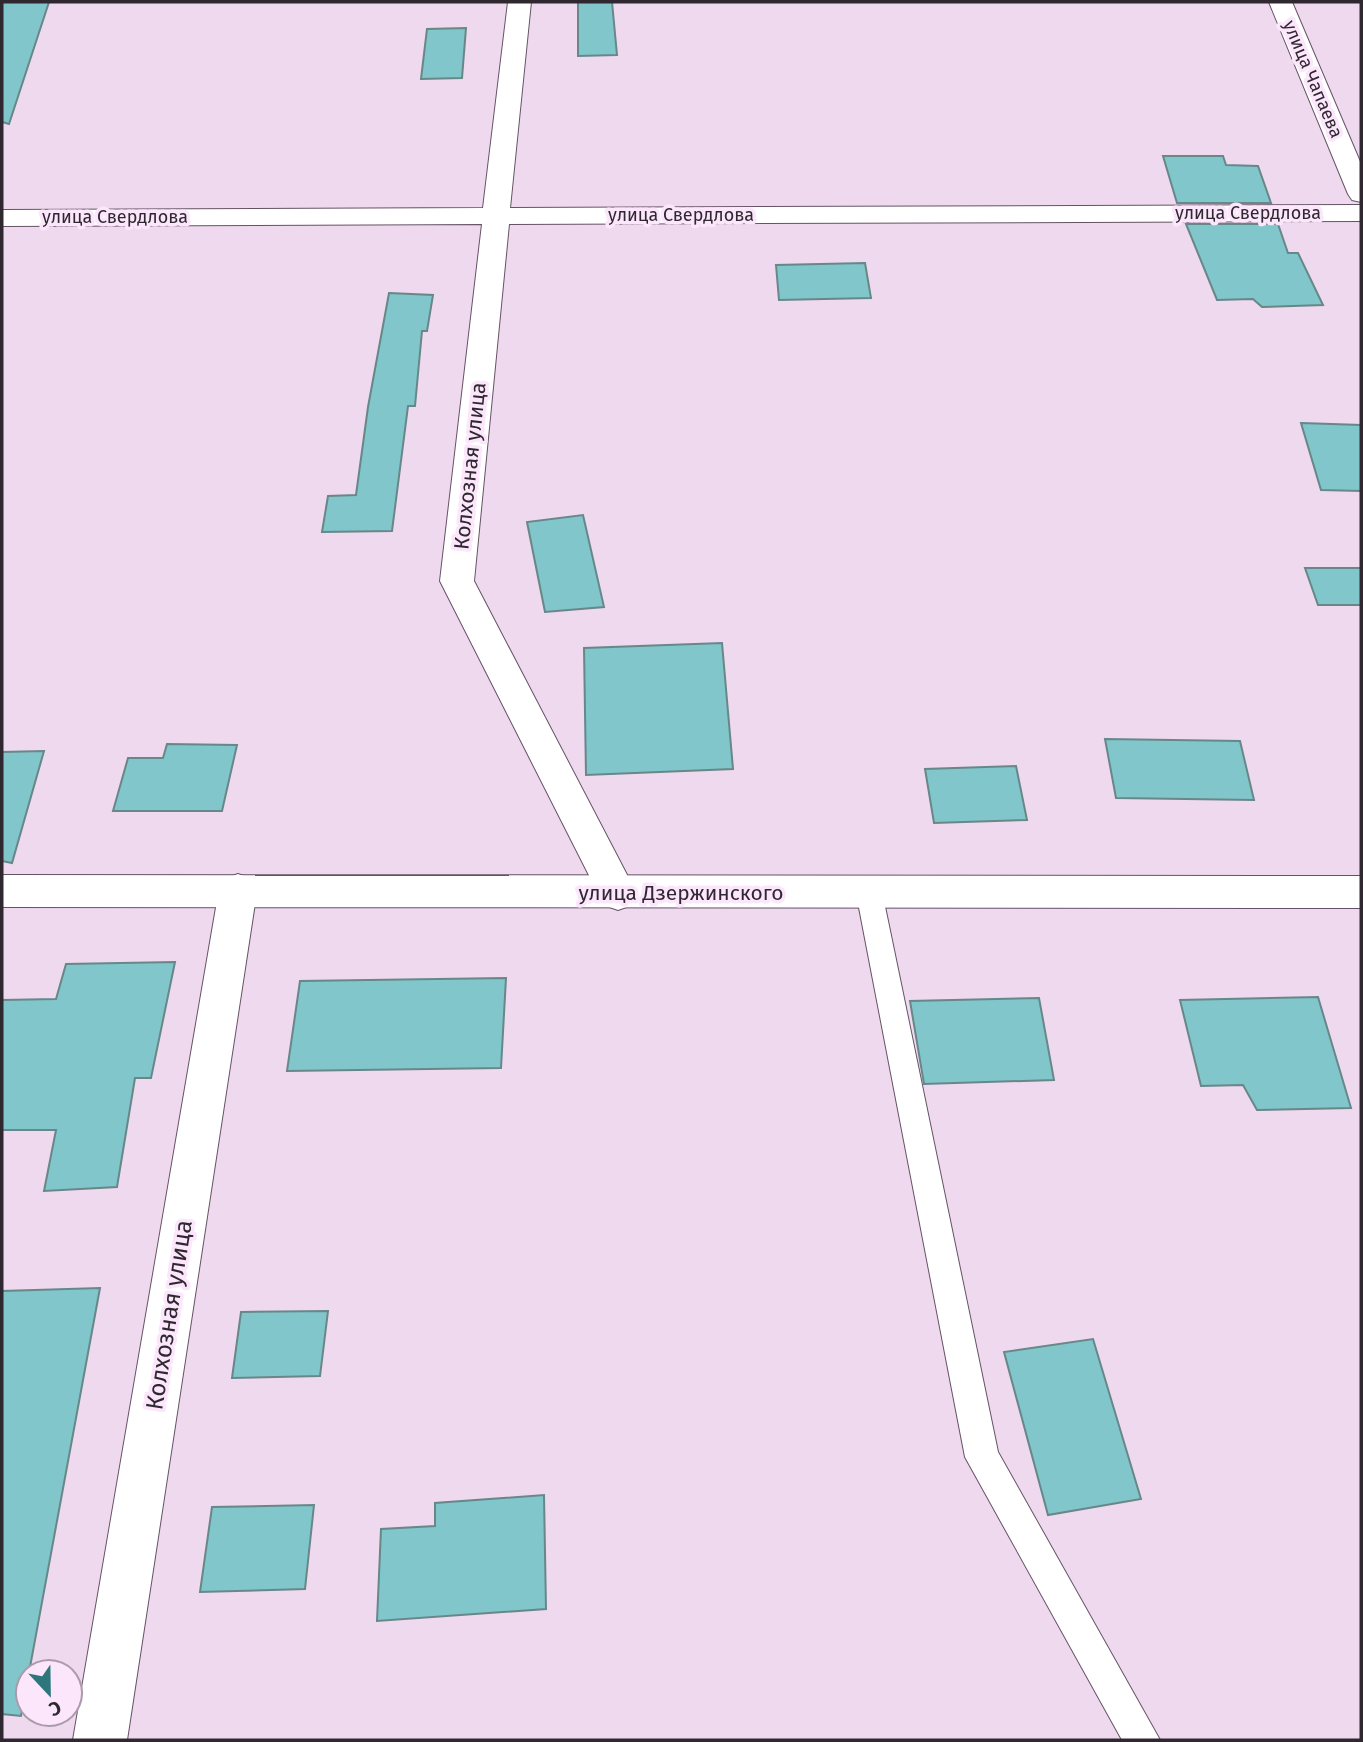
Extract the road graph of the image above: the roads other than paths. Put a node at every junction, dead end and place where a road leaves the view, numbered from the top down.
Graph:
1 (519, 2) edge
2 (1280, 2) edge
3 (1361, 194) edge
4 (1361, 213) edge
5 (496, 216) junction
6 (2, 218) edge
7 (238, 890) junction
8 (2, 891) edge
9 (869, 892) junction
10 (1361, 892) edge
11 (618, 894) junction
12 (100, 1740) edge
13 (1142, 1740) edge

1 - 5 street, Колхозная улица
2 - 3 street, улица Чапаева
4 - 5 street, улица Свердлова
5 - 6 street, улица Свердлова
5 - 11 street, Колхозная улица
7 - 8 street, улица Дзержинского
7 - 11 street, улица Дзержинского
7 - 12 street, Колхозная улица
9 - 10 street, улица Дзержинского
9 - 11 street, улица Дзержинского
9 - 13 lane

